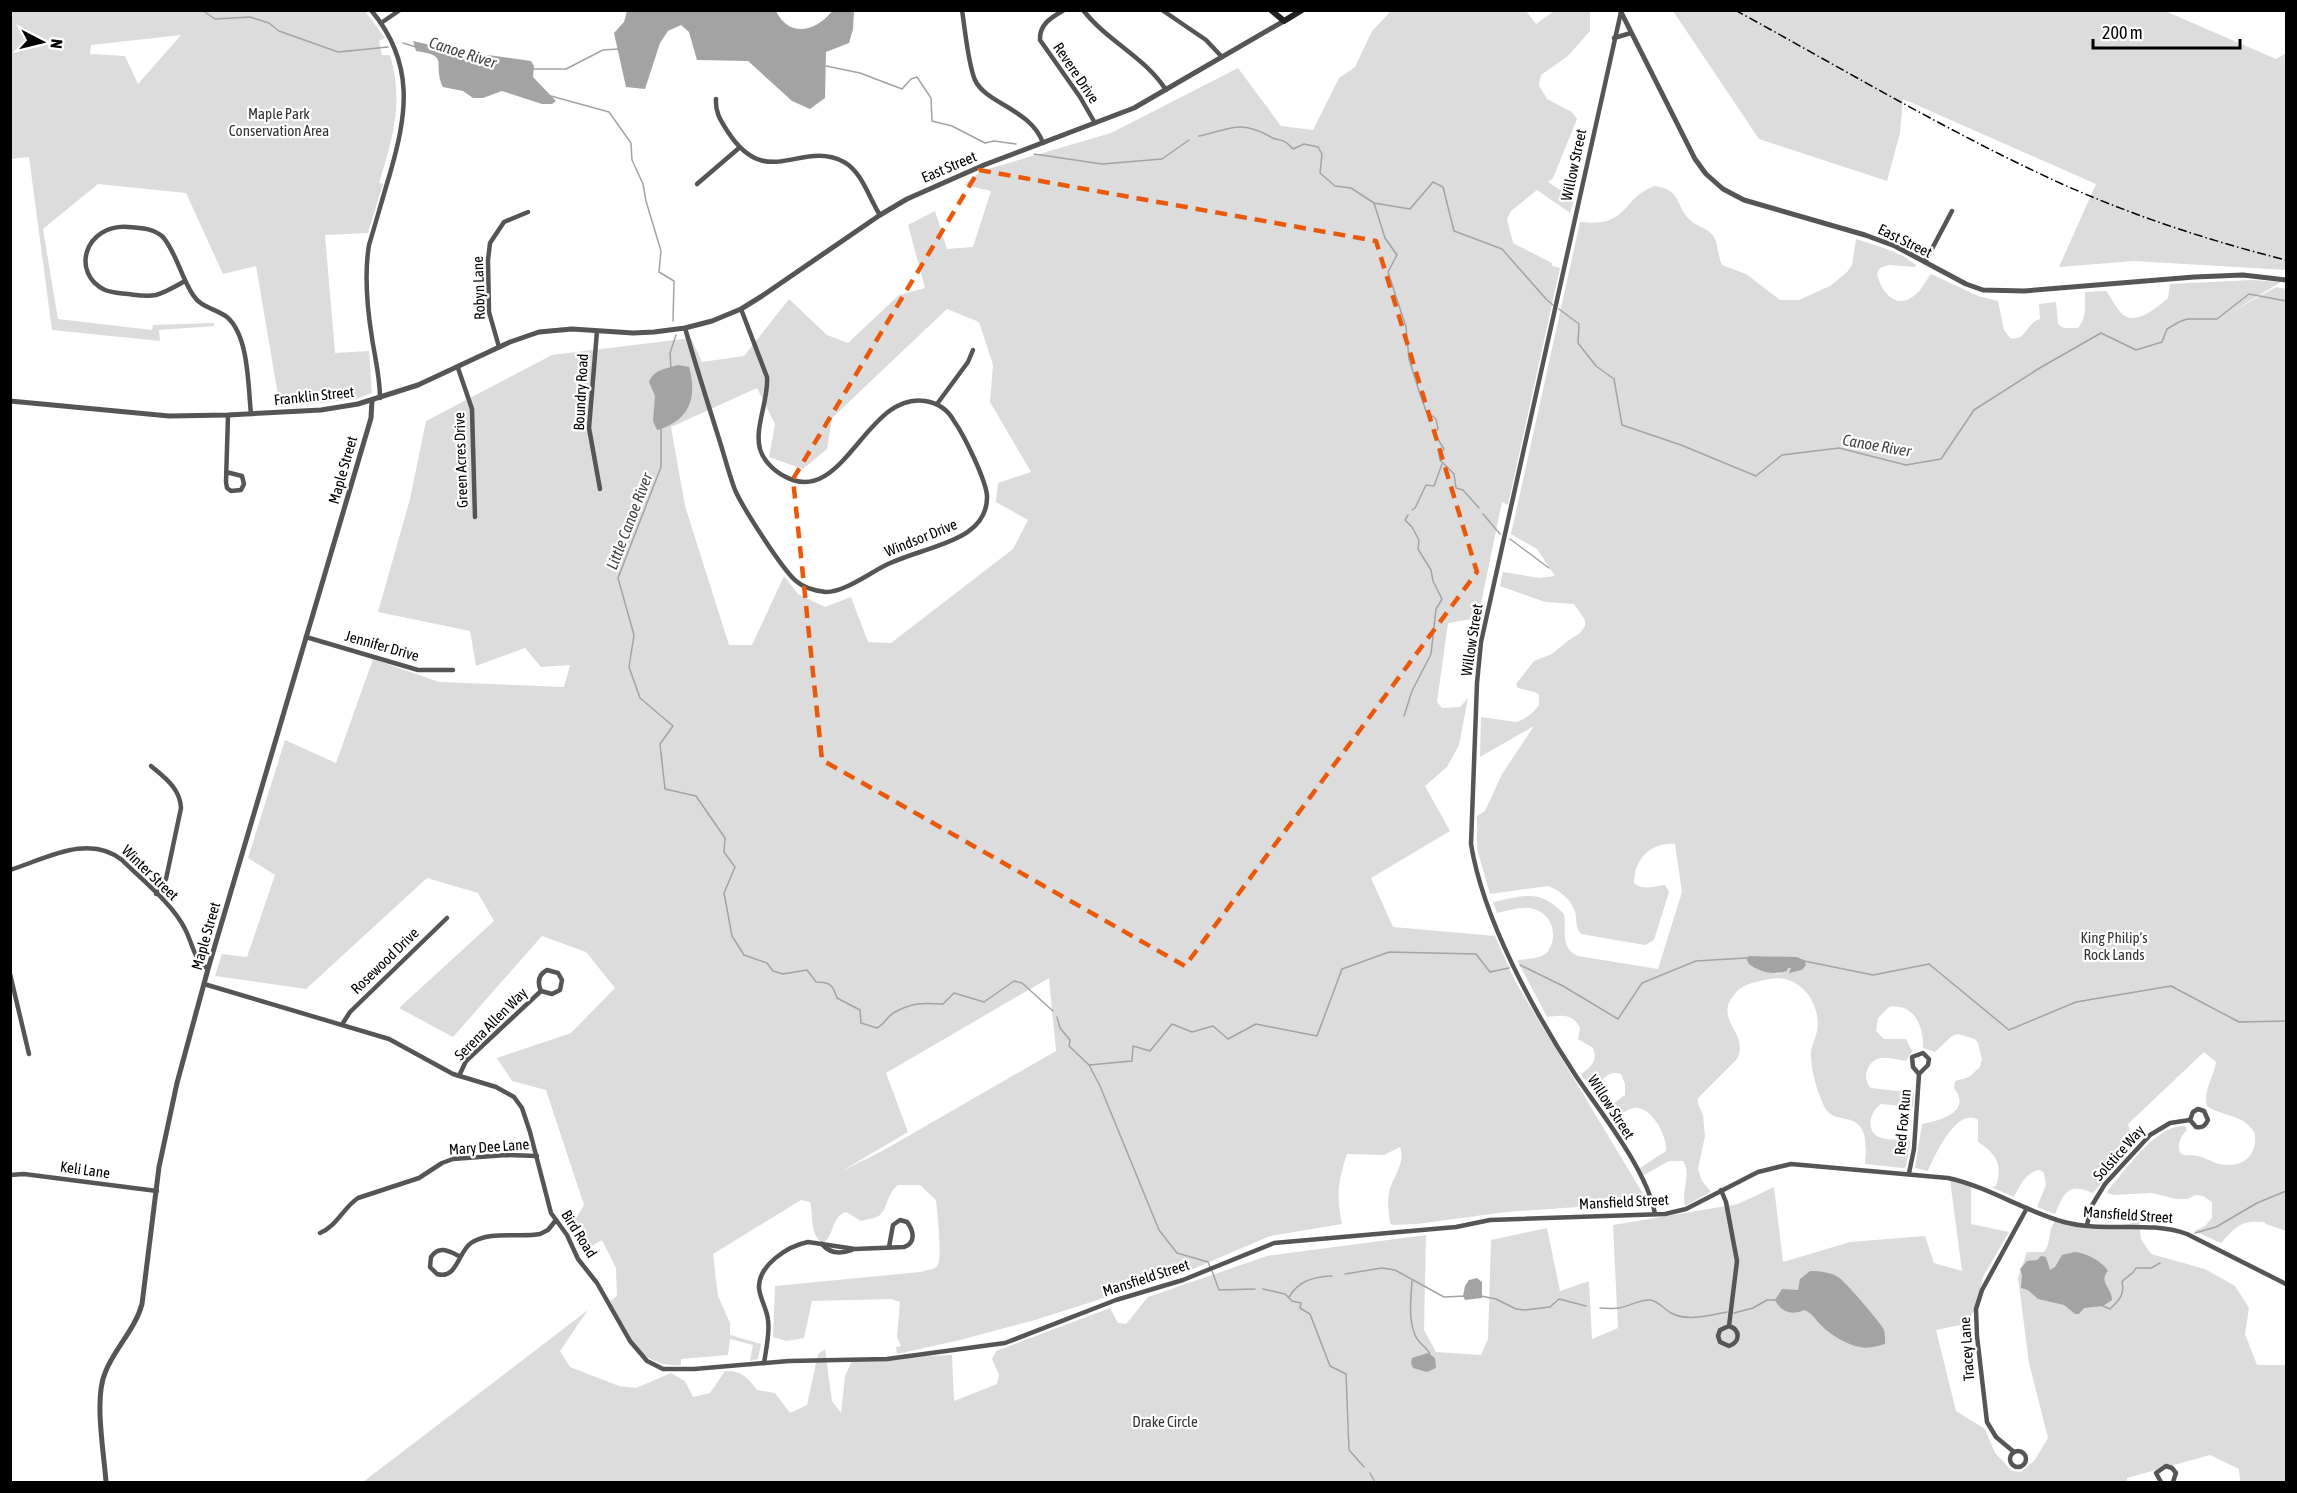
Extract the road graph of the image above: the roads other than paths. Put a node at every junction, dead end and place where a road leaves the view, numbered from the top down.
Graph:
1 (371, 10) edge
2 (400, 10) edge
3 (962, 10) edge
4 (1064, 10) edge
5 (1083, 10) edge
6 (1162, 10) edge
7 (1271, 10) edge
8 (1302, 10) edge
9 (1620, 11) edge
10 (1284, 21) junction
11 (381, 24) junction
12 (1631, 33) junction
13 (1614, 38) junction
14 (1222, 57) junction
15 (1166, 90) junction
16 (716, 99) dead end
17 (1095, 123) junction
18 (1043, 143) junction
19 (738, 148) junction
20 (697, 184) dead end
21 (1952, 211) dead end
22 (528, 212) dead end
23 (880, 215) junction
24 (1925, 262) junction
25 (2286, 280) edge
26 (186, 281) junction
27 (741, 309) junction
28 (685, 328) junction
29 (597, 331) junction
30 (607, 332) joint
31 (499, 347) junction
32 (973, 350) dead end
33 (458, 368) junction
34 (380, 398) junction
35 (372, 400) junction
36 (10, 401) edge
37 (937, 404) junction
38 (251, 414) junction
39 (228, 415) junction
40 (226, 472) junction
41 (600, 489) dead end
42 (475, 517) dead end
43 (306, 637) junction
44 (453, 670) dead end
45 (151, 766) dead end
46 (10, 870) edge
47 (156, 894) junction
48 (447, 918) dead end
49 (208, 969) junction
50 (10, 974) edge
51 (204, 984) junction
52 (541, 991) junction
53 (13, 995) edge
54 (343, 1023) junction
55 (29, 1054) dead end
56 (1919, 1074) junction
57 (459, 1076) junction
58 (2190, 1120) junction
59 (537, 1156) junction
60 (1909, 1173) junction
61 (10, 1175) edge
62 (1721, 1190) junction
63 (157, 1191) junction
64 (2027, 1208) junction
65 (1655, 1214) junction
66 (556, 1220) junction
67 (2086, 1225) junction
68 (320, 1233) dead end
69 (890, 1247) junction
70 (459, 1256) junction
71 (2286, 1284) edge
72 (1729, 1326) junction
73 (987, 1347) joint
74 (764, 1363) junction
75 (2014, 1452) dead end
76 (106, 1482) edge
77 (2161, 1482) edge
78 (2173, 1482) edge

1 - 11 street
2 - 11 street
3 - 18 street
4 - 17 street, Revere Drive
5 - 15 street
6 - 14 street
7 - 10 main road
8 - 10 main road, East Street
9 - 12 street, East Street
9 - 13 street, Willow Street
10 - 14 street, East Street
11 - 34 street
12 - 13 street
12 - 24 street, East Street
13 - 65 street, Willow Street
14 - 15 street, East Street
15 - 17 street, East Street
16 - 19 street
17 - 18 street, East Street
18 - 23 street, East Street
19 - 20 street
19 - 23 street
21 - 24 street
22 - 31 street, Robyn Lane
23 - 27 street, East Street
24 - 25 street, East Street
26 - 26 street
26 - 38 street
27 - 28 street, East Street
27 - 37 street
28 - 30 street, East Street
28 - 37 street, Windsor Drive
29 - 30 street, Franklin Street
29 - 31 street, Franklin Street
29 - 41 street, Boundry Road
31 - 33 street, Franklin Street
32 - 37 street
33 - 34 street, Franklin Street
33 - 42 street, Green Acres Drive
34 - 35 street, Franklin Street
35 - 38 street, Franklin Street
35 - 43 street, Maple Street
36 - 39 street, Franklin Street
38 - 39 street, Franklin Street
39 - 40 street
40 - 40 street
43 - 44 street, Jennifer Drive
43 - 49 street, Maple Street
45 - 47 street
46 - 47 street, Winter Street
47 - 49 street, Winter Street
48 - 54 street, Rosewood Drive
49 - 51 street, Maple Street
50 - 53 street
51 - 54 street, Bird Road
51 - 63 street, Maple Street
52 - 52 street, Serena Allen Way
52 - 57 street, Serena Allen Way
53 - 55 street
54 - 57 street, Bird Road
56 - 56 street, Red Fox Run
56 - 60 street, Red Fox Run
57 - 59 street, Bird Road
58 - 58 street, Solstice Way
58 - 67 street, Solstice Way
59 - 66 street, Bird Road
59 - 68 street, Mary Dee Lane
60 - 62 street, Mansfield Street
60 - 64 street, Mansfield Street
61 - 63 street, Keli Lane
62 - 65 street, Mansfield Street
62 - 72 street
63 - 76 street, Maple Street
64 - 67 street, Mansfield Street
64 - 75 street, Tracey Lane
65 - 73 street, Mansfield Street
66 - 70 street
66 - 74 street, Bird Road
67 - 71 street, Mansfield Street
69 - 69 street
69 - 74 street
70 - 70 street
72 - 72 street
73 - 74 street, Bird Road
77 - 78 street

